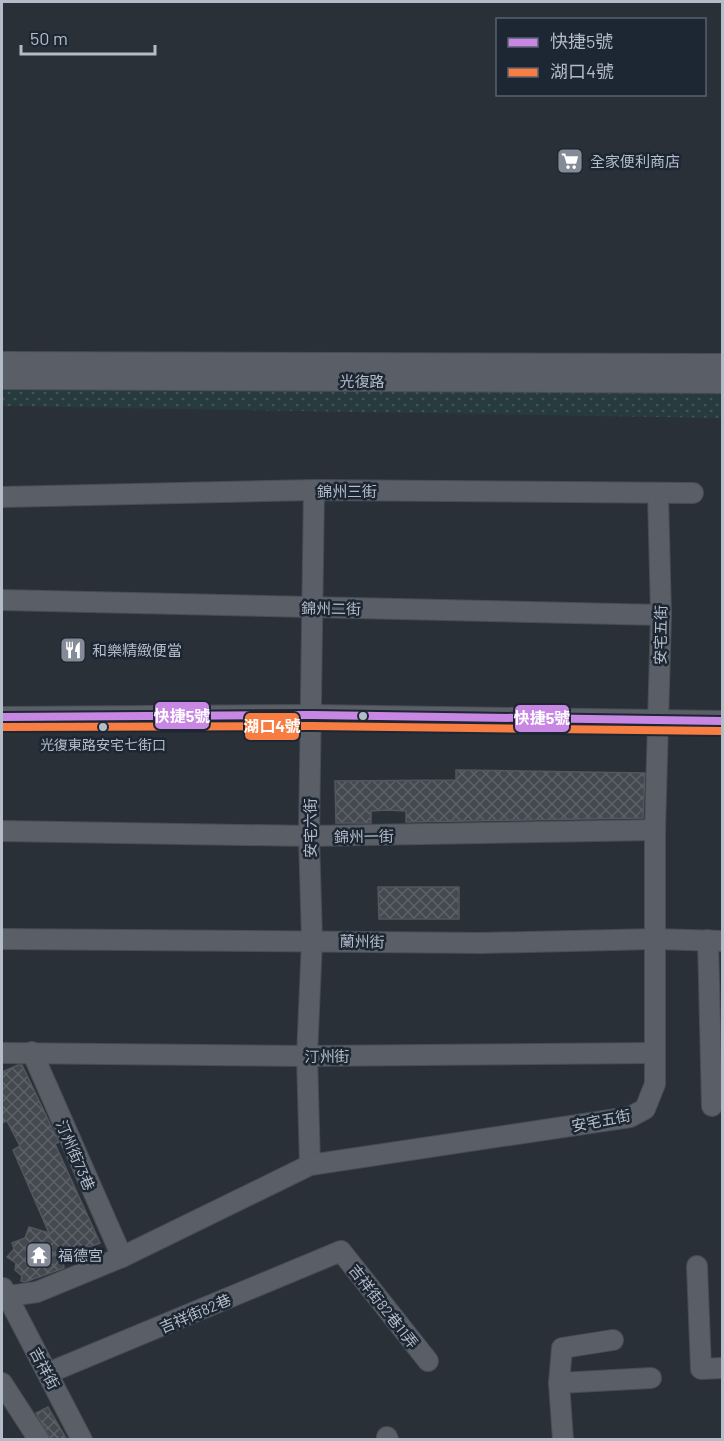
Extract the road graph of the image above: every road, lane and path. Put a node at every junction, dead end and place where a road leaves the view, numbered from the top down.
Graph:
1 (2, 362) edge
2 (723, 364) edge
3 (2, 379) edge
4 (723, 383) edge
5 (314, 490) junction
6 (693, 493) dead end
7 (658, 494) junction
8 (2, 497) edge
9 (2, 600) edge
10 (313, 607) junction
11 (661, 615) junction
12 (312, 716) junction
13 (2, 717) edge
14 (659, 720) junction
15 (723, 721) edge
16 (656, 830) junction
17 (2, 831) edge
18 (309, 836) junction
19 (2, 939) edge
20 (655, 939) junction
21 (312, 940) junction
22 (715, 940) edge
23 (32, 1052) junction
24 (2, 1053) edge
25 (653, 1053) junction
26 (307, 1056) junction
27 (712, 1106) dead end
28 (309, 1165) junction
29 (341, 1251) joint
30 (122, 1257) junction
31 (697, 1266) dead end
32 (3, 1293) edge
33 (613, 1340) dead end
34 (428, 1361) dead end
35 (723, 1368) edge
36 (48, 1373) junction
37 (651, 1378) dead end
38 (2, 1383) edge
39 (559, 1383) junction
40 (39, 1440) edge
41 (82, 1440) edge
42 (564, 1440) edge

1 - 2 street, 光復路
3 - 4 street, 光復路
5 - 7 street, 錦州三街
5 - 8 street, 錦州三街
5 - 10 street, 安宅六街
6 - 7 street, 錦州三街
7 - 11 street, 安宅五街
9 - 10 street, 錦州二街
10 - 11 street, 錦州二街
10 - 12 street, 安宅六街
11 - 14 street, 安宅五街
12 - 13 street
12 - 14 street
12 - 18 street, 安宅六街
14 - 15 street
14 - 16 street, 安宅五街
16 - 18 street, 錦州一街
16 - 20 street, 安宅五街
17 - 18 street, 錦州一街
18 - 21 street, 安宅六街
19 - 21 street, 蘭州街
20 - 21 street, 蘭州街
20 - 22 street, 蘭州街
20 - 25 street, 安宅五街
21 - 26 street, 安宅六街
22 - 27 street
23 - 24 street, 汀州街
23 - 26 street, 汀州街
23 - 30 street, 汀州街73巷
25 - 26 street, 汀州街
25 - 28 street, 安宅五街
26 - 28 street, 安宅六街
28 - 30 street, 安宅五街
29 - 34 street, 吉祥街82巷11弄
29 - 36 street, 吉祥街82巷
30 - 32 street, 安宅五街
31 - 35 street
32 - 36 street, 吉祥街
33 - 39 street
36 - 41 street, 吉祥街
37 - 39 street
38 - 40 street
39 - 42 street

